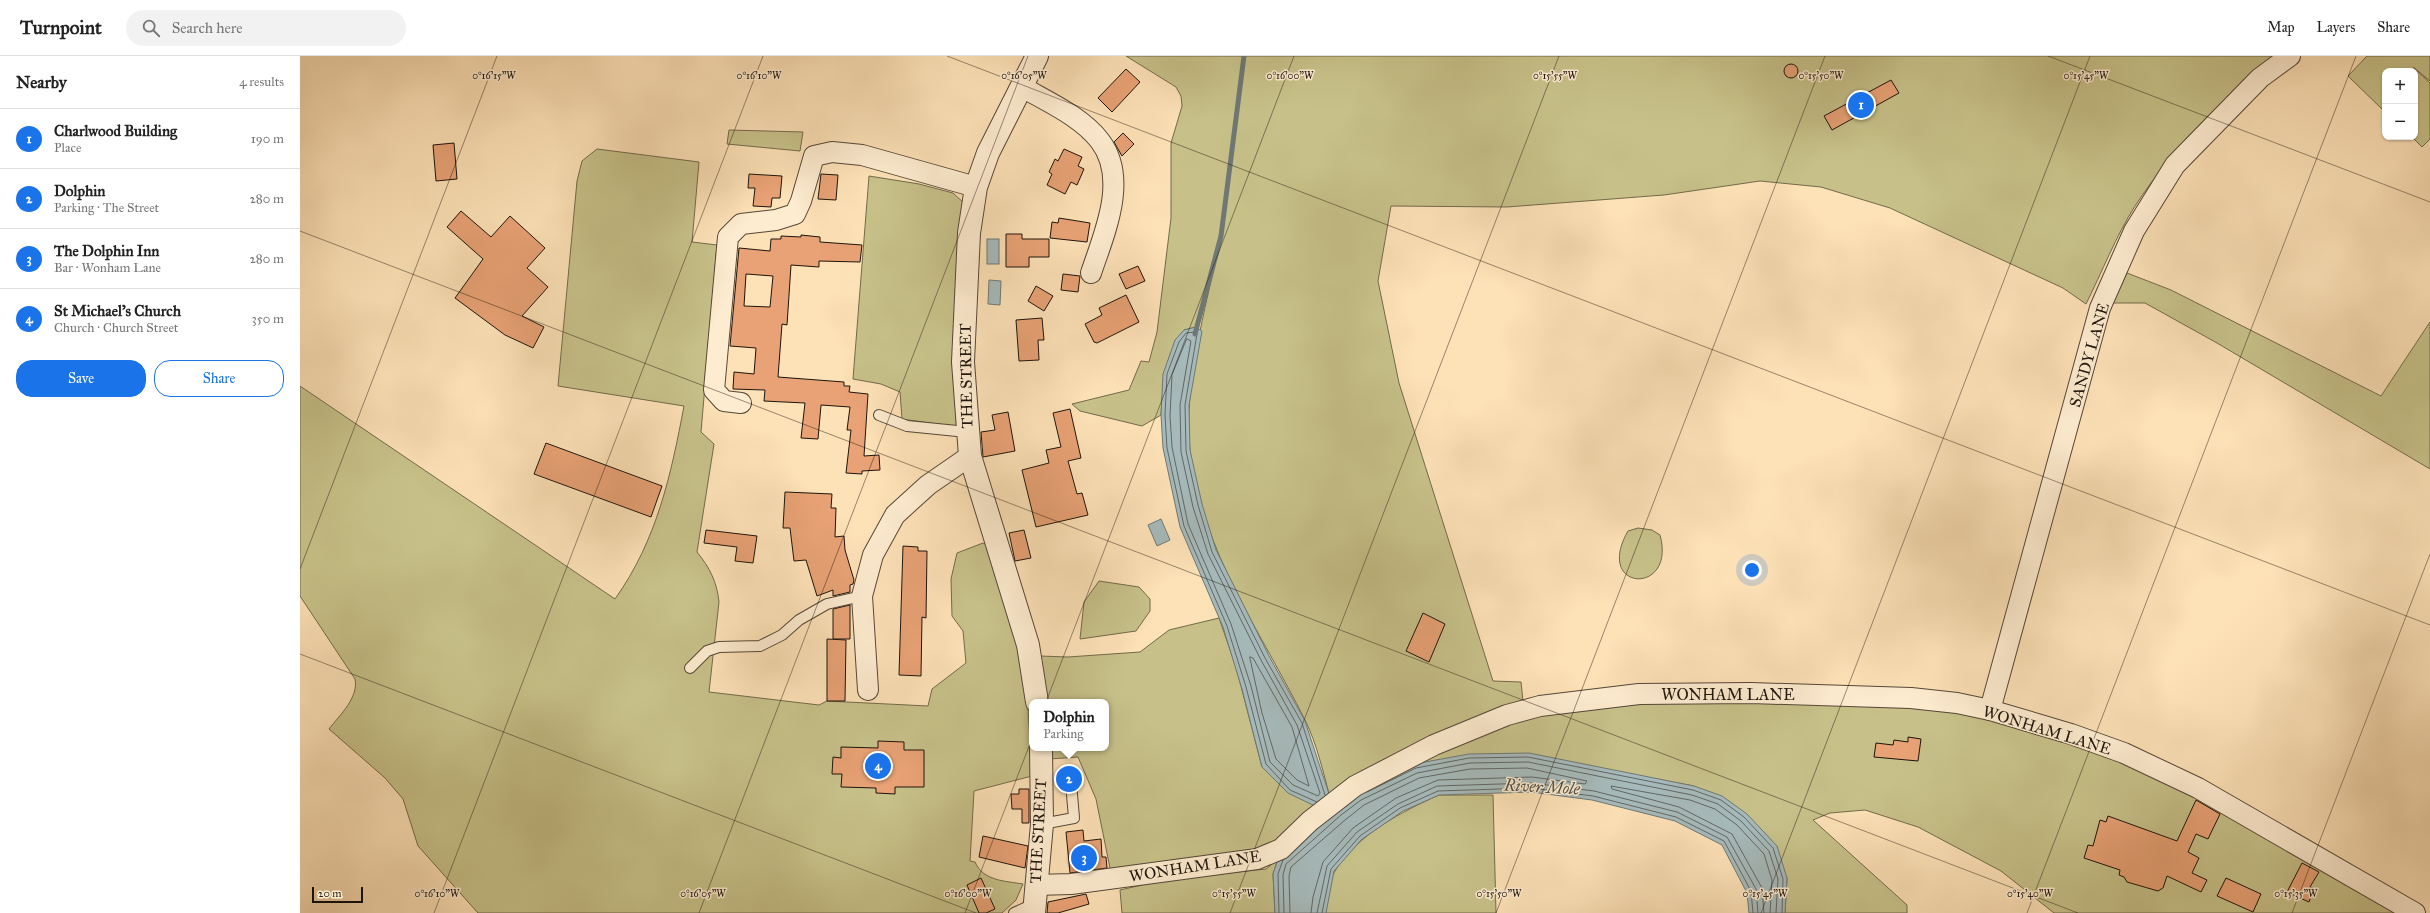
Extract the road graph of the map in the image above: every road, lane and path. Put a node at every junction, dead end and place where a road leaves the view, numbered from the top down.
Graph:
1 (1037, 56) edge
2 (2290, 56) edge
3 (1022, 87) junction
4 (976, 187) junction
5 (1091, 273) dead end
6 (741, 403) dead end
7 (879, 415) dead end
8 (967, 432) junction
9 (970, 456) junction
10 (862, 596) junction
11 (690, 668) dead end
12 (868, 690) dead end
13 (1036, 699) edge
14 (1990, 710) junction
15 (1041, 751) edge
16 (1070, 771) dead end
17 (1042, 824) junction
18 (1034, 901) edge
19 (1014, 913) edge
20 (2415, 913) edge

1 - 3 street, THE STREET
2 - 14 street, SANDY LANE
3 - 4 street, THE STREET
3 - 5 street
4 - 6 street
4 - 8 street, THE STREET
7 - 8 lane
8 - 9 street, THE STREET
9 - 10 street
9 - 13 street, THE STREET
10 - 11 lane
10 - 12 street
14 - 18 street, WONHAM LANE
14 - 20 street, WONHAM LANE
15 - 17 street, THE STREET
16 - 17 lane
17 - 18 street, THE STREET
18 - 19 lane

